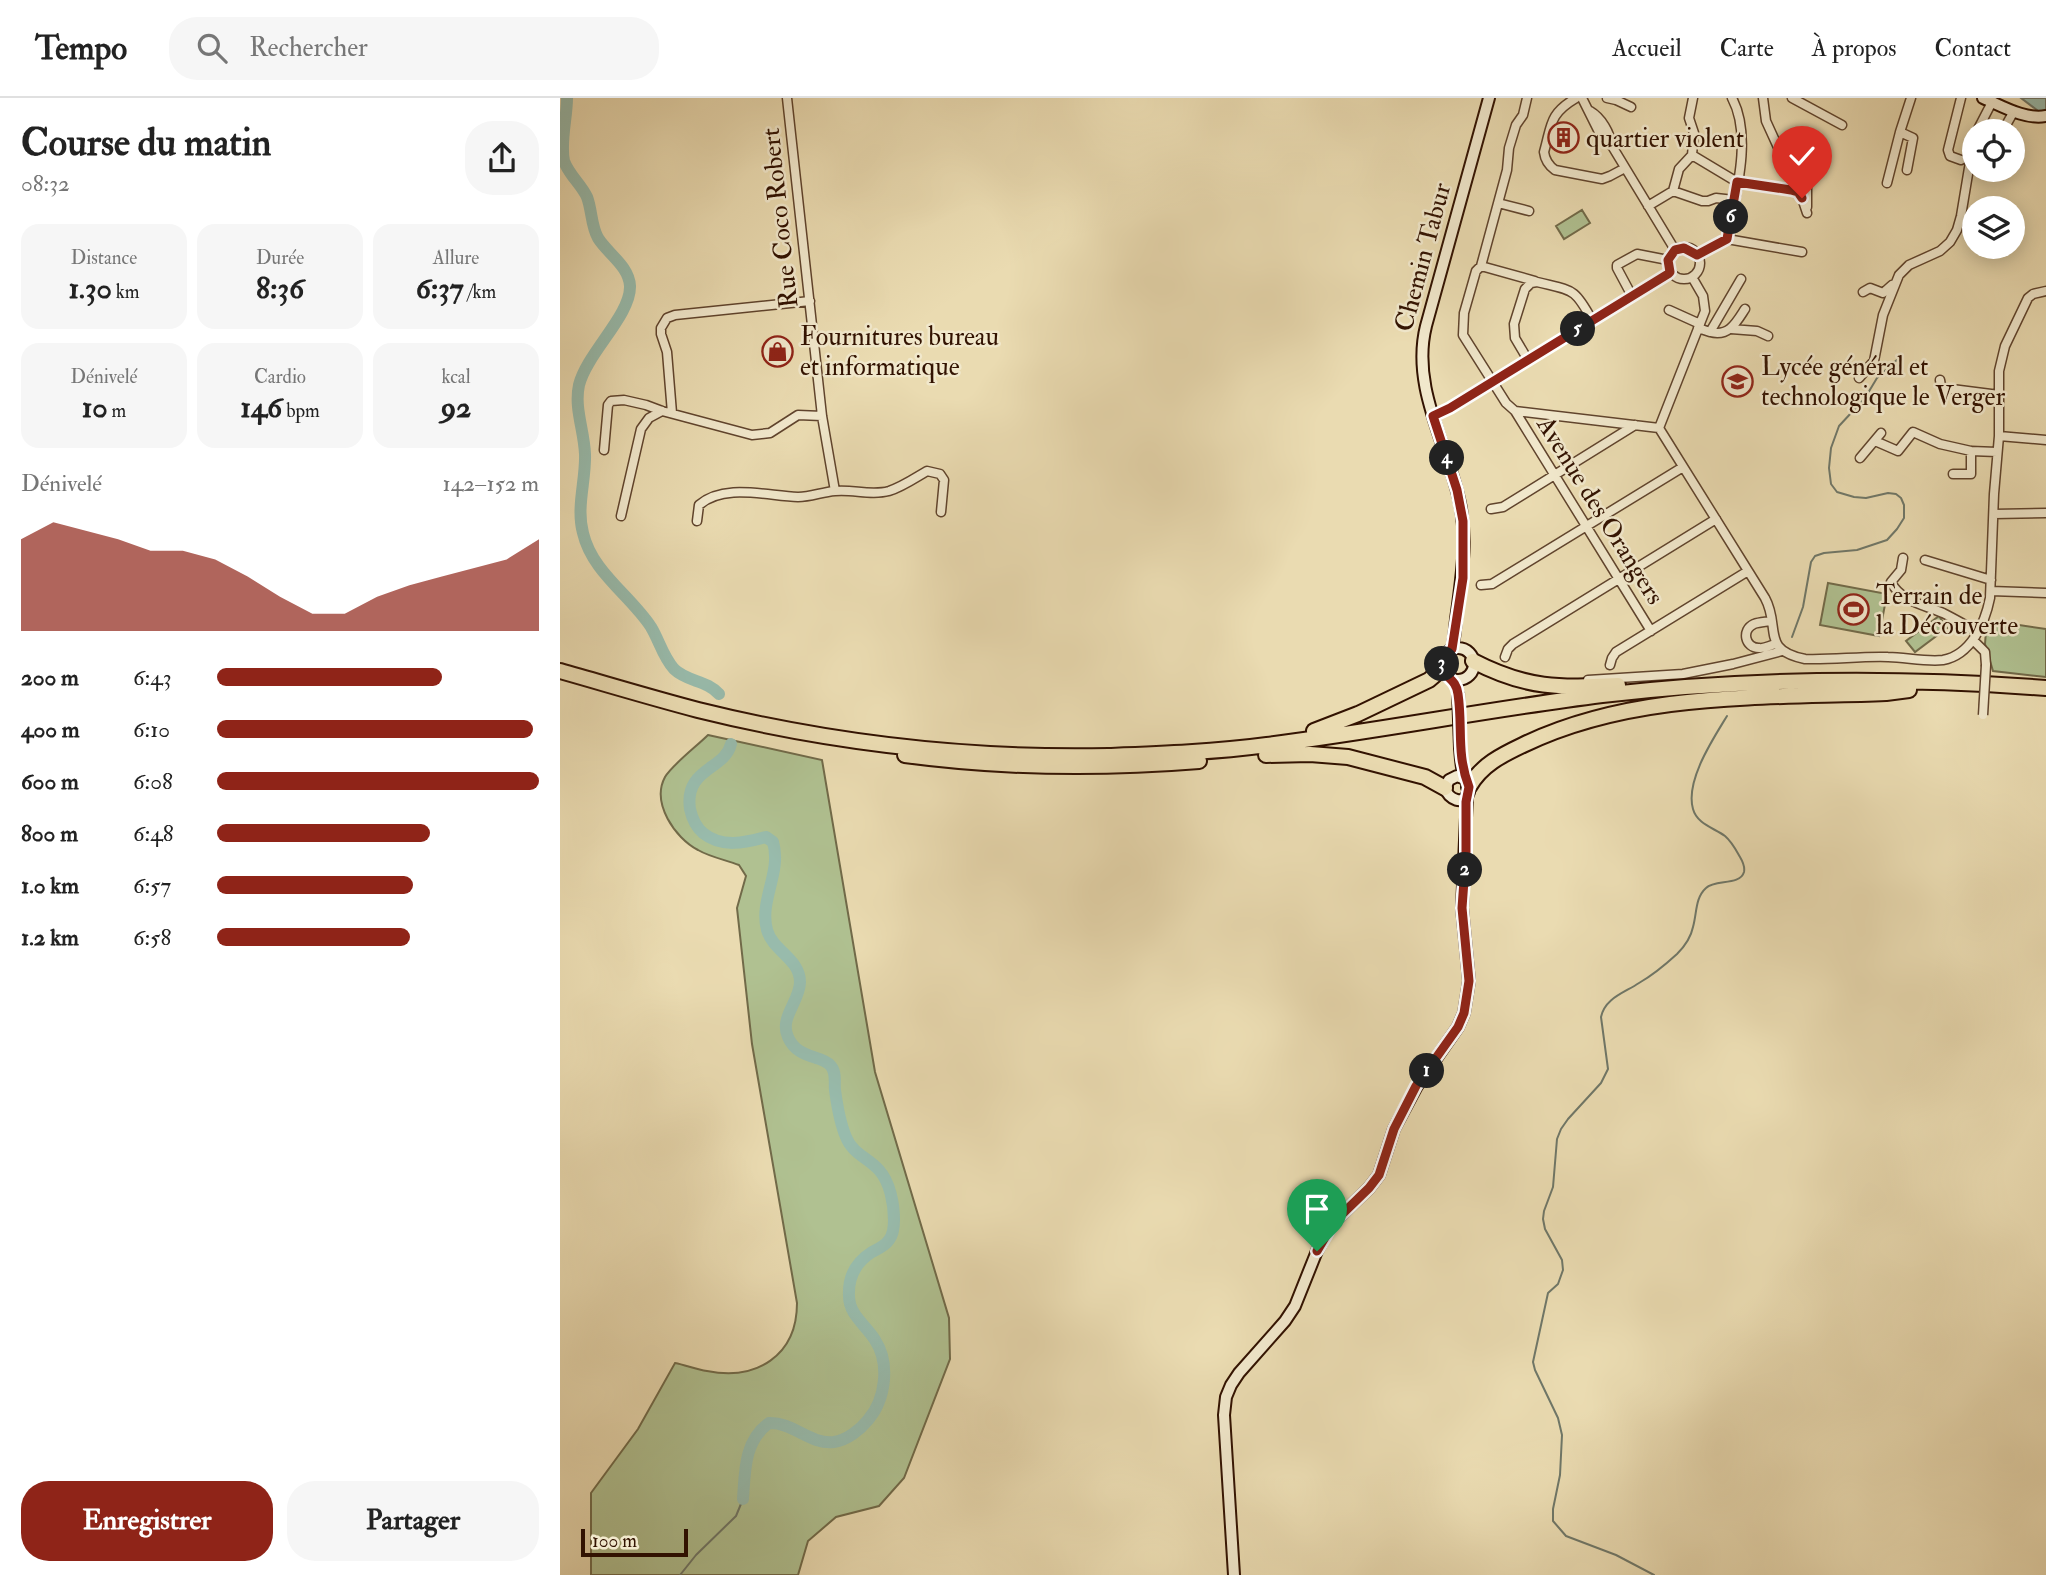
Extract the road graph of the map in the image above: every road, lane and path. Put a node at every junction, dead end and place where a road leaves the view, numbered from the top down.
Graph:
1 (786, 98) edge
2 (1489, 98) edge
3 (1527, 98) edge
4 (1576, 98) edge
5 (1582, 98) edge
6 (1607, 98) edge
7 (1693, 98) edge
8 (1732, 98) edge
9 (1763, 98) edge
10 (1792, 98) edge
11 (1911, 98) edge
12 (1961, 98) edge
13 (1988, 100) edge
14 (1632, 107) dead end
15 (2014, 111) junction
16 (2044, 118) edge
17 (1981, 119) edge
18 (2010, 119) edge
19 (1842, 125) dead end
20 (1900, 132) junction
21 (1692, 155) junction
22 (1961, 160) dead end
23 (1625, 168) junction
24 (1906, 170) dead end
25 (1737, 182) junction
26 (1968, 182) edge
27 (1887, 183) dead end
28 (1672, 191) junction
29 (1734, 200) junction
30 (1498, 203) junction
31 (1648, 206) junction
32 (1529, 211) dead end
33 (1727, 239) junction
34 (1675, 250) junction
35 (1802, 252) dead end
36 (1697, 255) junction
37 (1668, 260) junction
38 (1481, 266) junction
39 (1670, 272) junction
40 (1692, 277) junction
41 (1741, 279) dead end
42 (1537, 282) junction
43 (1894, 284) junction
44 (2046, 291) edge
45 (1863, 292) dead end
46 (1632, 296) junction
47 (810, 301) junction
48 (1745, 309) dead end
49 (1669, 310) dead end
50 (1592, 320) junction
51 (1699, 326) junction
52 (1731, 329) junction
53 (1710, 332) junction
54 (1768, 336) dead end
55 (1528, 360) junction
56 (1859, 378) dead end
57 (1940, 380) dead end
58 (1492, 382) junction
59 (1999, 395) junction
60 (662, 411) junction
61 (1515, 411) junction
62 (672, 413) junction
63 (822, 416) junction
64 (1433, 416) junction
65 (1636, 425) junction
66 (1659, 428) junction
67 (1881, 433) dead end
68 (1999, 436) junction
69 (2046, 440) edge
70 (1875, 441) junction
71 (604, 450) dead end
72 (1971, 451) junction
73 (1997, 452) junction
74 (1860, 458) dead end
75 (1683, 467) junction
76 (1953, 474) dead end
77 (1555, 476) junction
78 (835, 491) junction
79 (1491, 509) dead end
80 (942, 512) dead end
81 (2046, 513) edge
82 (1994, 514) junction
83 (621, 516) dead end
84 (1716, 519) junction
85 (697, 521) dead end
86 (1587, 527) junction
87 (1903, 558) dead end
88 (1925, 560) dead end
89 (1748, 570) junction
90 (1618, 578) junction
91 (1991, 580) junction
92 (1481, 585) dead end
93 (1991, 591) junction
94 (2046, 593) edge
95 (1771, 621) junction
96 (1651, 631) junction
97 (1976, 636) junction
98 (1779, 647) junction
99 (1456, 649) junction
100 (1505, 657) dead end
101 (1473, 661) junction
102 (1441, 665) junction
103 (1610, 666) dead end
104 (560, 671) edge
105 (1457, 680) junction
106 (560, 681) edge
107 (1520, 681) junction
108 (1717, 685) junction
109 (2046, 688) edge
110 (1909, 690) junction
111 (2046, 698) edge
112 (1983, 715) dead end
113 (1265, 750) junction
114 (1461, 761) junction
115 (1467, 787) junction
116 (1449, 788) junction
117 (1465, 830) junction
118 (1234, 1575) edge

1 - 47 street, Rue Coco Robert
2 - 64 main road, Chemin Tabur
3 - 30 street, Avenue des Orangers
4 - 23 street
5 - 23 street
6 - 14 street
7 - 21 street
8 - 25 street
9 - 25 street
10 - 19 street
11 - 20 street
12 - 22 street
13 - 15 main road
13 - 17 street
15 - 16 main road
15 - 18 street
20 - 24 street
20 - 27 street
21 - 25 street
21 - 28 street
23 - 31 street
25 - 29 street
26 - 43 street
28 - 29 street
28 - 31 street
29 - 33 street
30 - 32 street
30 - 38 street, Avenue des Orangers
31 - 34 street
33 - 35 street
33 - 36 street
34 - 36 street
34 - 37 street
36 - 40 street
37 - 39 street
37 - 46 street
38 - 42 street
38 - 58 street, Avenue des Orangers
39 - 40 street
39 - 46 street
40 - 51 street
41 - 53 street
42 - 50 street
42 - 55 street
43 - 45 street
43 - 56 street
44 - 59 street
46 - 50 street
47 - 62 street
47 - 63 street, Rue Coco Robert
48 - 52 street
49 - 51 street
50 - 55 street
51 - 53 street
51 - 66 street
52 - 53 street
52 - 54 street
55 - 58 street
57 - 59 street
58 - 61 street, Avenue des Orangers
58 - 64 street
59 - 68 street
60 - 62 street
60 - 71 street
60 - 83 street
61 - 65 street
61 - 77 street, Avenue des Orangers
62 - 63 street
63 - 78 street, Rue Coco Robert
64 - 99 main road, Chemin Tabur
65 - 66 street
65 - 77 street
66 - 75 street
67 - 70 street
68 - 69 street
68 - 73 street
70 - 72 street
70 - 74 street
72 - 73 street
72 - 76 street
73 - 82 street
75 - 84 street
75 - 86 street
77 - 79 street
77 - 86 street, Avenue des Orangers
78 - 80 street
78 - 85 street
81 - 82 street
82 - 91 street
84 - 89 street
84 - 90 street
86 - 90 street, Avenue des Orangers
86 - 92 street
87 - 97 street
88 - 91 street
89 - 95 street
89 - 96 street
90 - 96 street, Avenue des Orangers
90 - 100 street
91 - 93 street
93 - 94 street
93 - 97 street
95 - 98 street
95 - 98 street
96 - 103 street
97 - 98 street
97 - 112 street, bridge
98 - 107 street
99 - 101 main road
99 - 102 main road
101 - 105 main road
101 - 107 highway
102 - 105 main road
102 - 113 highway
104 - 113 highway
105 - 114 main road, bridge
106 - 113 highway
107 - 108 highway
108 - 109 highway
108 - 113 highway
110 - 111 highway
110 - 113 highway
110 - 115 highway
113 - 116 highway
114 - 115 main road
114 - 116 main road
115 - 116 main road
115 - 116 main road
115 - 117 main road
116 - 117 main road
117 - 118 main road

